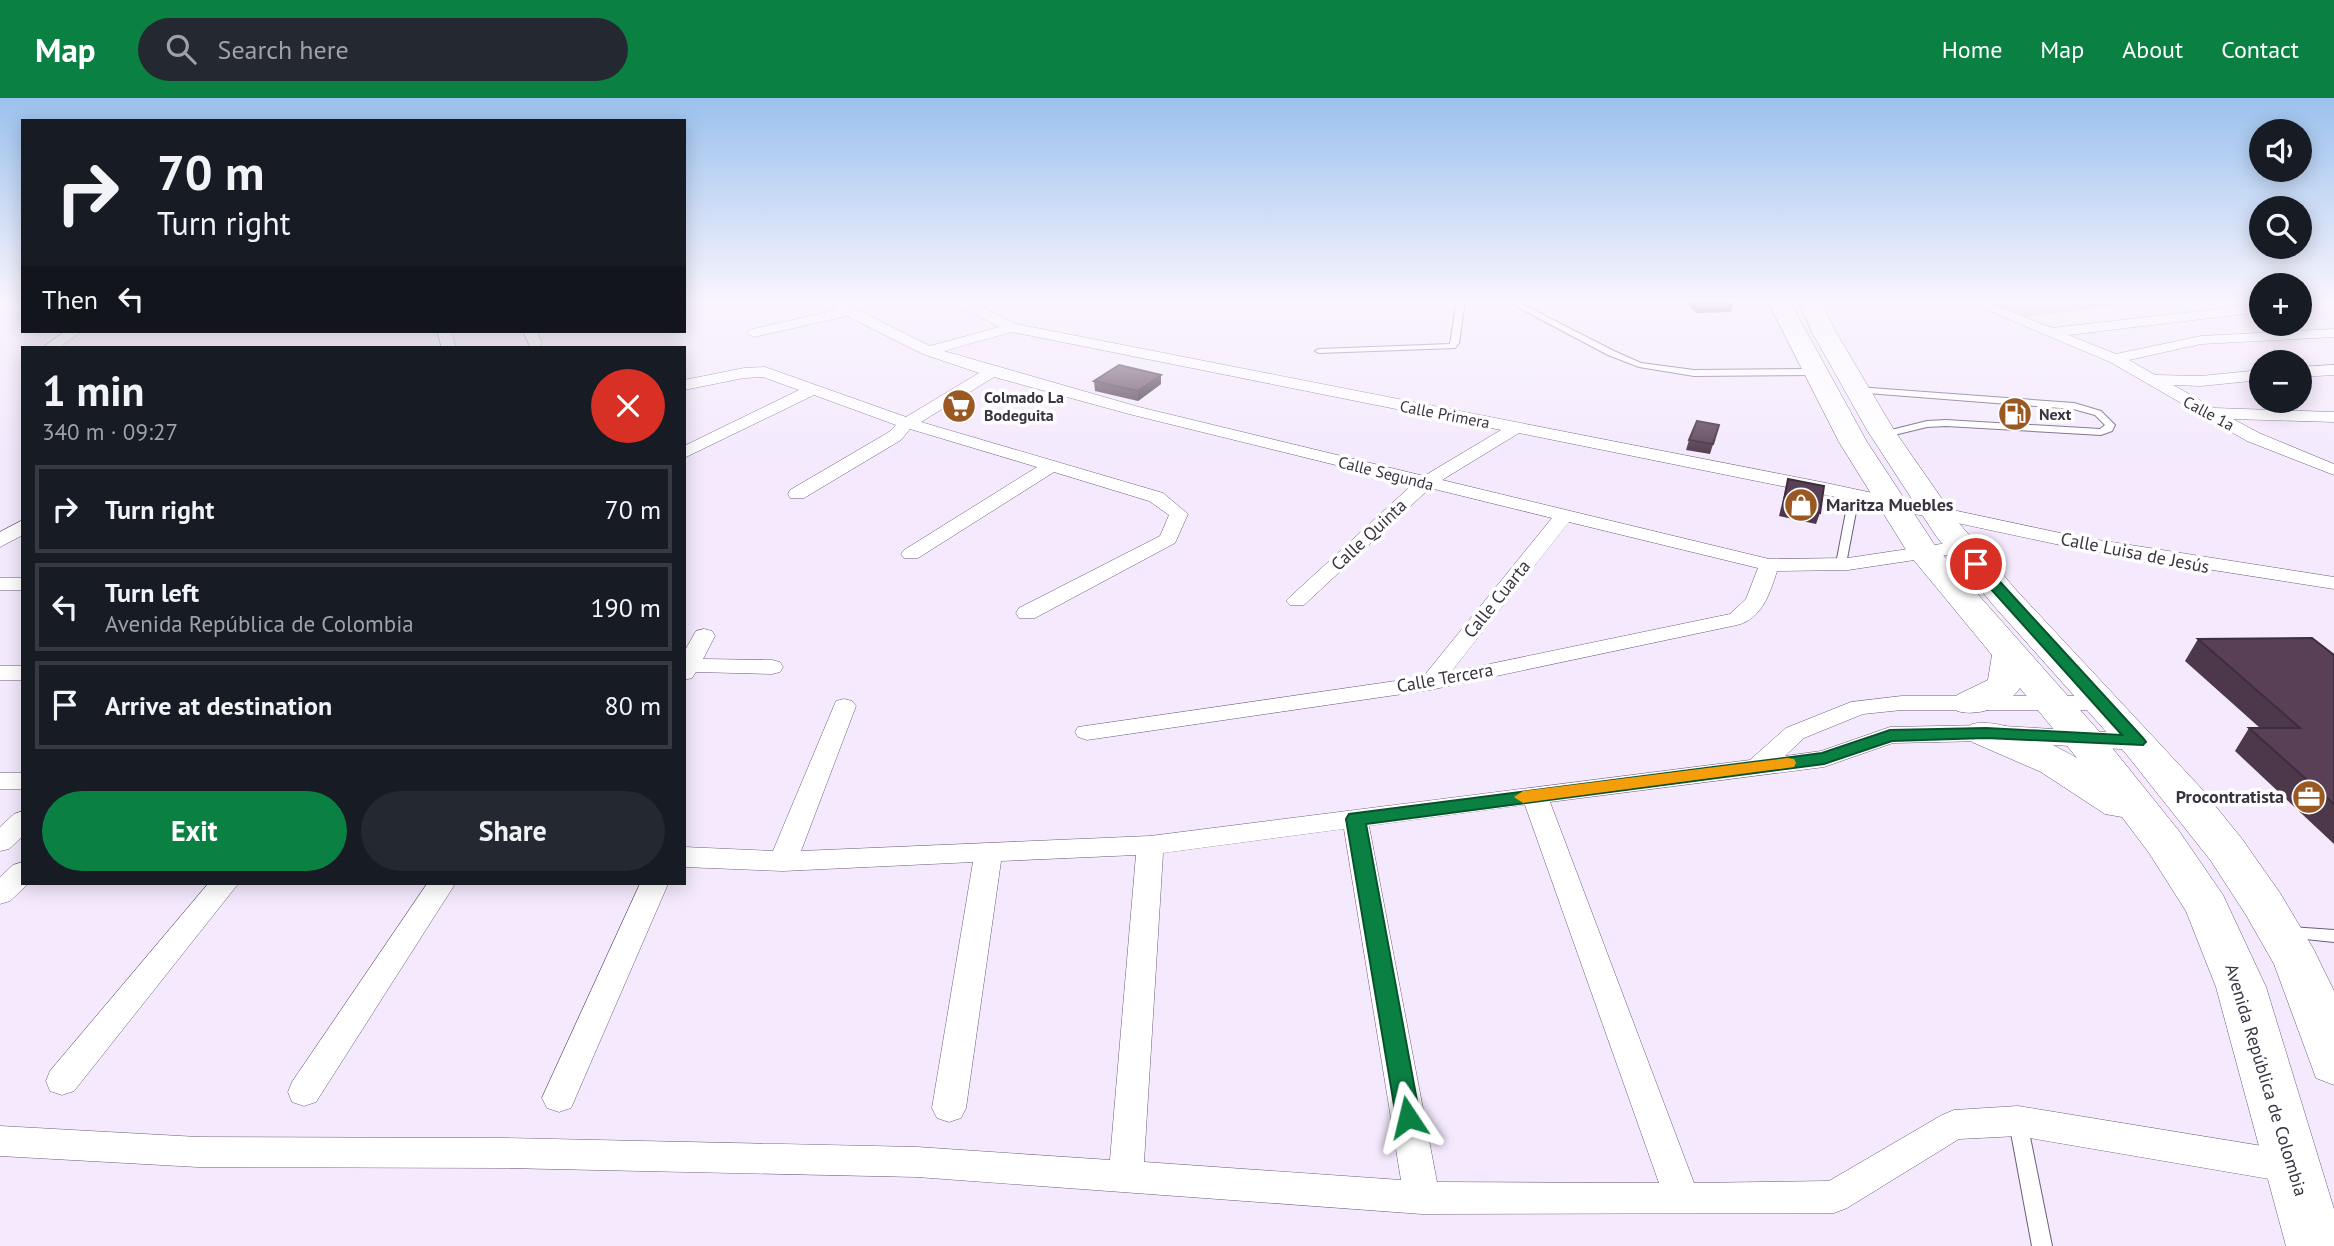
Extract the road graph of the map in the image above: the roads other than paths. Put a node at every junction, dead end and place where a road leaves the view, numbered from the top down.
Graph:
1 (936, 354) edge
2 (1141, 354) edge
3 (1612, 354) edge
4 (1806, 354) edge
5 (1834, 354) edge
6 (2102, 354) edge
7 (2140, 354) edge
8 (2115, 359) junction
9 (2334, 370) edge
10 (2312, 371) edge
11 (992, 372) junction
12 (1816, 372) junction
13 (2249, 376) edge
14 (2150, 380) junction
15 (686, 385) edge
16 (811, 390) junction
17 (2208, 413) junction
18 (1863, 416) junction
19 (2334, 416) edge
20 (907, 423) junction
21 (1516, 428) junction
22 (686, 452) edge
23 (1050, 467) junction
24 (2334, 470) edge
25 (1426, 482) junction
26 (797, 494) dead end
27 (1873, 500) junction
28 (1564, 516) junction
29 (21, 527) edge
30 (1941, 539) junction
31 (0, 541) edge
32 (911, 554) dead end
33 (1841, 564) junction
34 (1769, 565) junction
35 (2334, 583) edge
36 (0, 584) edge
37 (21, 584) edge
38 (1297, 601) dead end
39 (1027, 613) dead end
40 (704, 636) dead end
41 (2010, 653) junction
42 (772, 667) dead end
43 (686, 669) edge
44 (0, 673) edge
45 (21, 673) edge
46 (1430, 683) junction
47 (2053, 703) junction
48 (844, 706) dead end
49 (1859, 707) junction
50 (1978, 718) junction
51 (2093, 721) junction
52 (1087, 732) dead end
53 (1890, 735) junction
54 (1757, 767) junction
55 (0, 781) edge
56 (21, 781) edge
57 (1534, 795) junction
58 (1356, 819) junction
59 (21, 822) edge
60 (0, 842) edge
61 (21, 842) edge
62 (2164, 842) junction
63 (1150, 845) junction
64 (989, 850) junction
65 (686, 857) edge
66 (783, 861) junction
67 (21, 874) edge
68 (223, 885) edge
69 (440, 885) edge
70 (654, 885) edge
71 (0, 894) edge
72 (2280, 932) junction
73 (2334, 936) edge
74 (2334, 1063) edge
75 (62, 1081) dead end
76 (304, 1092) dead end
77 (559, 1098) dead end
78 (949, 1108) dead end
79 (2018, 1121) junction
80 (0, 1141) edge
81 (2294, 1167) junction
82 (1126, 1177) junction
83 (1422, 1198) junction
84 (1683, 1199) junction
85 (2042, 1246) edge
86 (2316, 1246) edge

1 - 11 street, Calle Segunda
2 - 21 street, Calle Primera
3 - 12 lane
4 - 12 main road, Avenida República de Colombia
5 - 18 main road, Avenida República de Colombia
6 - 8 street, Calle 1a
7 - 8 street
8 - 14 street, Calle 1a
9 - 10 street
11 - 20 street
11 - 25 street, Calle Segunda
12 - 18 main road, Avenida República de Colombia
13 - 14 street
14 - 17 street, Calle 1a
15 - 16 street
16 - 20 street
16 - 22 street
17 - 19 street
17 - 24 street, Calle 1a
18 - 18 lane
18 - 27 main road, Avenida República de Colombia
18 - 30 main road, Avenida República de Colombia
20 - 23 street
20 - 26 street
21 - 25 street, Calle Quinta
21 - 27 street, Calle Primera
23 - 32 street
23 - 39 street
25 - 28 street, Calle Segunda
25 - 38 street, Calle Quinta
27 - 30 main road, Avenida República de Colombia
27 - 33 lane
28 - 34 street, Calle Segunda
28 - 46 street, Calle Cuarta
29 - 31 street
30 - 33 street, Calle Segunda
30 - 35 street, Calle Luisa de Jesús
30 - 41 main road, Avenida República de Colombia
30 - 51 main road, Avenida República de Colombia
33 - 34 street, Calle Segunda
34 - 46 street, Calle Tercera
36 - 37 street
40 - 43 street
41 - 47 main road, Avenida República de Colombia
41 - 50 main road
42 - 43 street
44 - 45 street
46 - 52 street, Calle Tercera
47 - 50 street
47 - 51 main road, Avenida República de Colombia
48 - 66 street
49 - 50 street
49 - 53 street
49 - 54 street
50 - 51 street
50 - 53 street
50 - 62 main road
51 - 62 main road, Avenida República de Colombia
51 - 72 main road, Avenida República de Colombia
53 - 54 street
54 - 57 street
55 - 56 street
57 - 58 street
57 - 84 street
58 - 63 street
58 - 83 street
59 - 60 street
60 - 61 street
62 - 81 main road, Avenida República de Colombia
63 - 64 street
63 - 82 street
64 - 66 street
64 - 78 street
65 - 66 street
67 - 71 street
68 - 75 street
69 - 76 street
70 - 77 street
72 - 73 lane
72 - 74 main road, Avenida República de Colombia
79 - 81 street
79 - 84 street
79 - 85 lane
80 - 82 street
81 - 86 main road, Avenida República de Colombia
82 - 83 street
83 - 84 street

